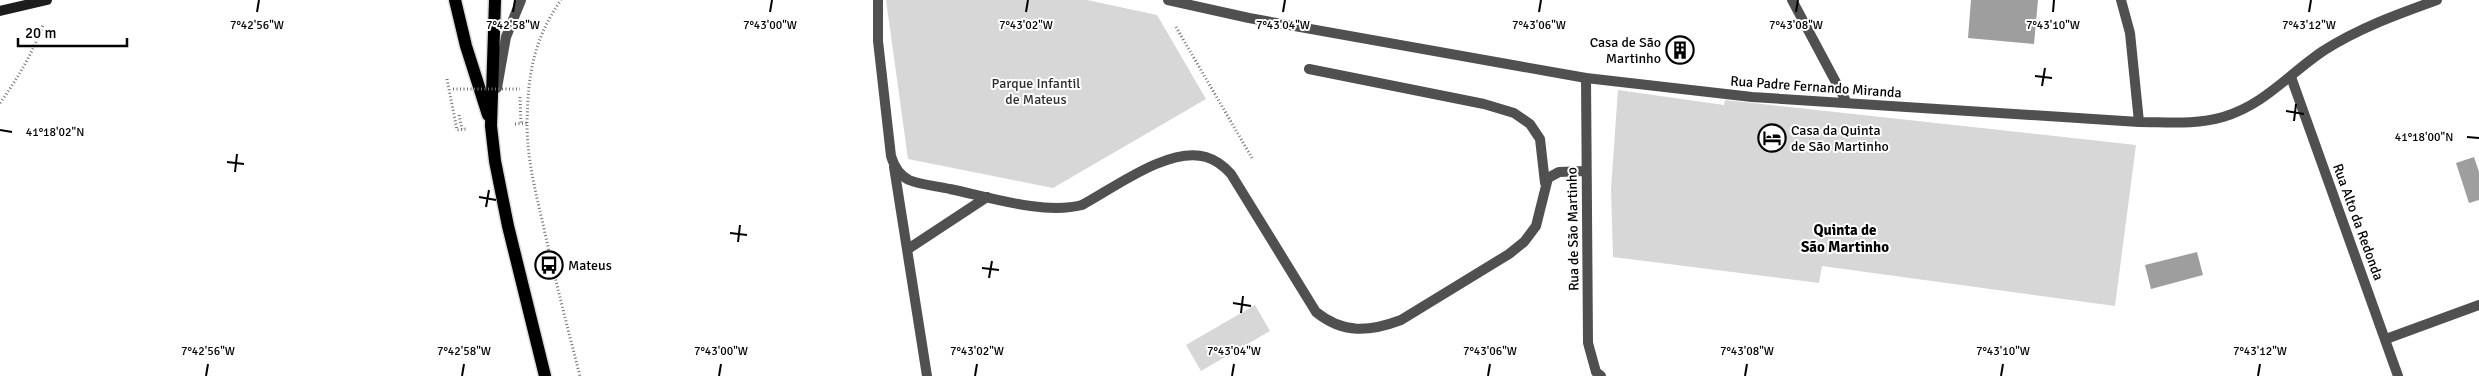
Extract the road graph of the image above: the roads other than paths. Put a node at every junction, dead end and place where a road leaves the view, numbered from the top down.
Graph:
1 (46, 0) edge
2 (495, 0) edge
3 (521, 0) edge
4 (878, 0) edge
5 (1168, 0) edge
6 (1792, 0) edge
7 (2121, 0) edge
8 (2437, 0) edge
9 (454, 2) edge
10 (0, 11) edge
11 (1309, 69) dead end
12 (1586, 78) junction
13 (2291, 78) junction
14 (1847, 103) junction
15 (2139, 122) junction
16 (491, 126) junction
17 (894, 164) junction
18 (1586, 171) junction
19 (1545, 183) junction
20 (987, 197) junction
21 (908, 249) junction
22 (2479, 305) edge
23 (2386, 339) junction
24 (545, 376) edge
25 (927, 376) edge
26 (1601, 376) edge
27 (2398, 376) edge

1 - 10 main road
2 - 16 main road
3 - 16 street
4 - 17 street
5 - 12 street, Rua Padre Fernando Miranda
6 - 14 street
7 - 15 street
8 - 13 street, Rua Padre Fernando Miranda
9 - 16 main road
11 - 19 street
12 - 14 street, Rua Padre Fernando Miranda
12 - 18 street, Rua de São Martinho
13 - 15 street, Rua Padre Fernando Miranda
13 - 23 street, Rua Alto da Redonda
14 - 15 street, Rua Padre Fernando Miranda
16 - 24 main road
17 - 20 street
17 - 21 street
18 - 19 street
18 - 26 street, Rua de São Martinho
19 - 20 street
20 - 21 street
21 - 25 street
22 - 23 street
23 - 27 street, Rua Alto da Redonda

